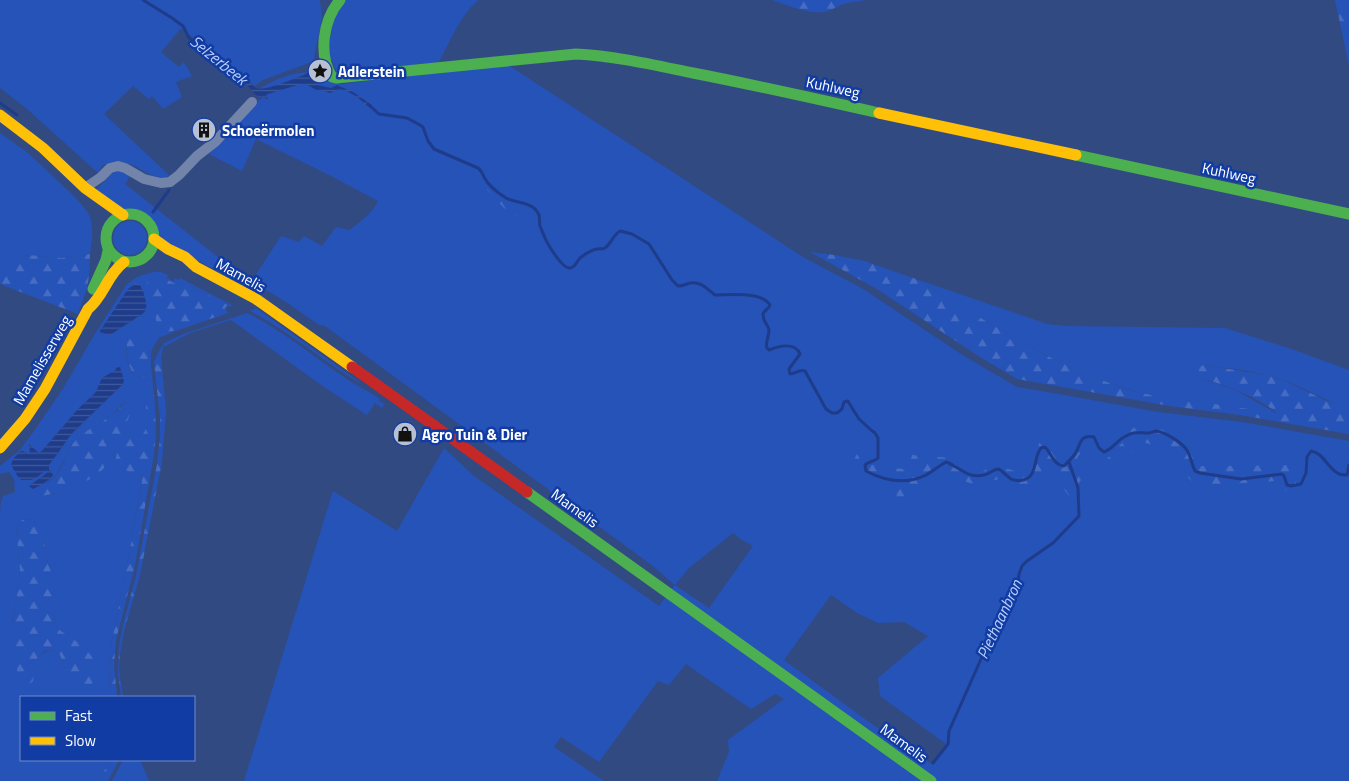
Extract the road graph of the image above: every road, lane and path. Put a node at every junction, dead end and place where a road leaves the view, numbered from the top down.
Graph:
1 (340, 0) edge
2 (252, 102) dead end
3 (0, 116) edge
4 (84, 188) junction
5 (1349, 214) edge
6 (123, 215) junction
7 (104, 219) junction
8 (154, 239) junction
9 (108, 251) junction
10 (156, 257) junction
11 (124, 262) junction
12 (196, 267) junction
13 (88, 309) junction
14 (0, 448) edge
15 (931, 781) edge

1 - 5 street, Kuhlweg
2 - 4 street
3 - 4 street
4 - 6 street
4 - 7 street
6 - 7 street
6 - 8 street
7 - 9 street
8 - 10 street
8 - 12 street, Mamelis
9 - 11 street
9 - 13 street, Mamelisserweg
10 - 11 street
10 - 12 street, Mamelis
11 - 13 street, Mamelisserweg
12 - 15 street, Mamelis
13 - 14 street, Mamelisserweg

